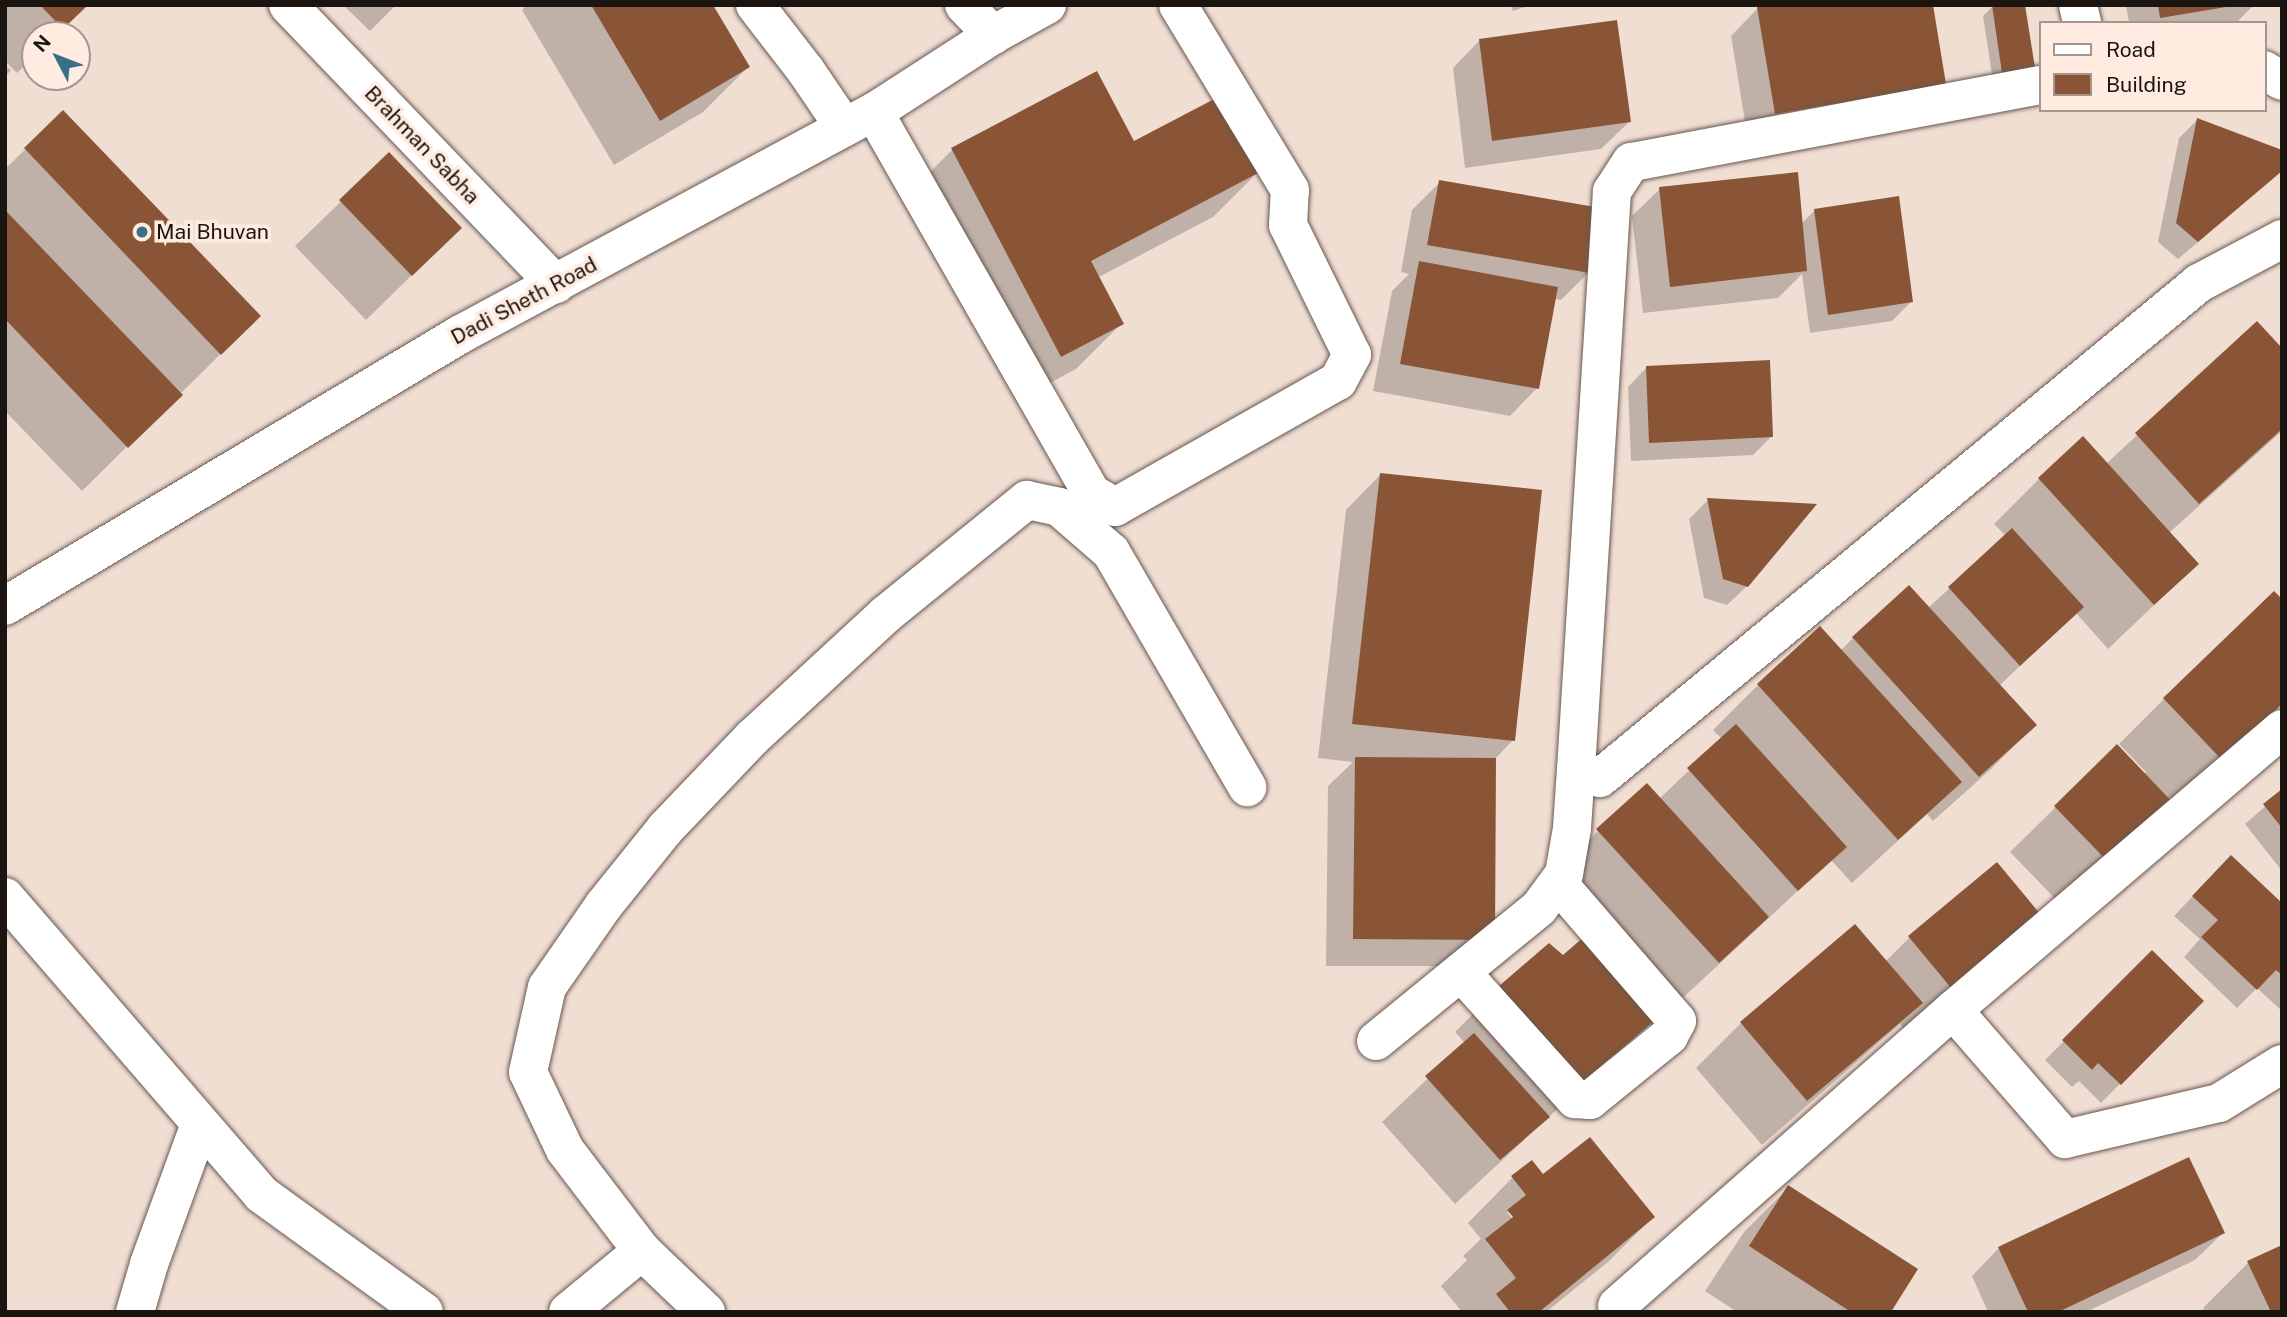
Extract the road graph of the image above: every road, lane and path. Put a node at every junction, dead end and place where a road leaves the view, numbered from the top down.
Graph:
1 (288, 5) edge
2 (755, 5) edge
3 (964, 5) edge
4 (1047, 5) edge
5 (1178, 5) edge
6 (993, 34) junction
7 (2266, 70) edge
8 (2282, 81) edge
9 (2038, 85) edge
10 (859, 120) junction
11 (2282, 240) edge
12 (556, 284) junction
13 (5, 606) edge
14 (2282, 729) edge
15 (1576, 770) junction
16 (1247, 787) dead end
17 (1566, 892) junction
18 (5, 897) edge
19 (1469, 981) junction
20 (1953, 1010) junction
21 (1376, 1041) dead end
22 (2282, 1063) edge
23 (200, 1124) junction
24 (642, 1251) junction
25 (1617, 1306) dead end
26 (135, 1312) edge
27 (424, 1312) edge
28 (568, 1312) edge
29 (706, 1312) edge

1 - 12 street, Brahman Sabha
2 - 10 street
3 - 6 street
4 - 6 street, Dadi Sheth Road
5 - 10 street
6 - 10 street, Dadi Sheth Road
7 - 8 street
9 - 15 street
10 - 12 street, Dadi Sheth Road
11 - 15 street
12 - 13 street, Dadi Sheth Road
14 - 20 street
15 - 17 street
16 - 24 street
17 - 19 street
17 - 19 street
18 - 23 street
19 - 21 street
20 - 22 street
20 - 25 street
23 - 26 street
23 - 27 street
24 - 28 street
24 - 29 street

